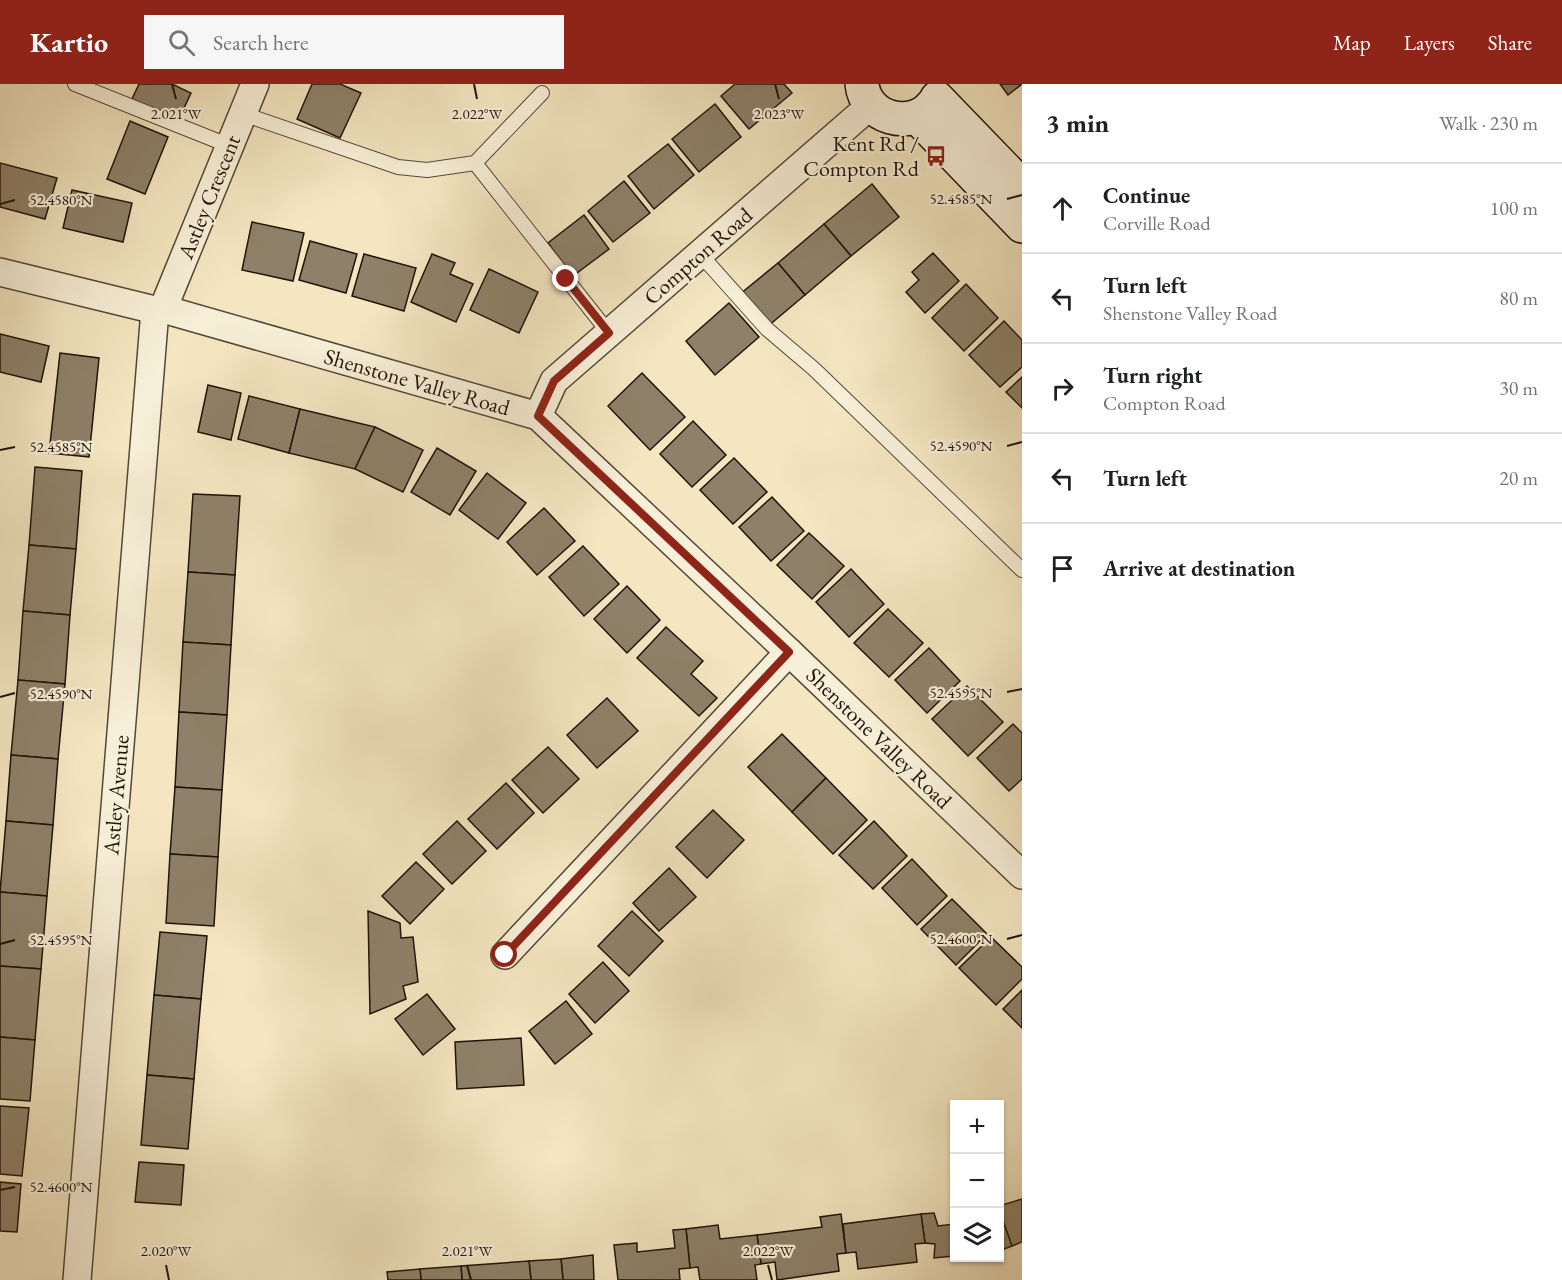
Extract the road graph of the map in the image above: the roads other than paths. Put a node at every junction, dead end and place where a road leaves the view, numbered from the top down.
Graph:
1 (75, 84) edge
2 (255, 84) edge
3 (542, 93) dead end
4 (867, 95) edge
5 (932, 100) edge
6 (243, 114) junction
7 (230, 146) junction
8 (475, 163) junction
9 (1022, 186) edge
10 (1022, 226) edge
11 (700, 254) junction
12 (0, 272) edge
13 (159, 310) junction
14 (609, 333) junction
15 (538, 416) junction
16 (1022, 570) edge
17 (789, 652) junction
18 (1022, 875) edge
19 (505, 955) dead end
20 (78, 1280) edge

1 - 7 lane
2 - 6 street, Astley Crescent
3 - 8 lane
4 - 5 main road
4 - 11 street, Compton Road
5 - 9 main road
5 - 10 main road
6 - 7 street, Astley Crescent
6 - 8 lane
7 - 13 street, Astley Crescent
8 - 14 lane
11 - 14 street, Compton Road
11 - 16 lane
12 - 13 street, Shenstone Valley Road
13 - 15 street, Shenstone Valley Road
13 - 20 street, Astley Avenue
14 - 15 street, Compton Road
15 - 17 street, Shenstone Valley Road
17 - 18 street, Shenstone Valley Road
17 - 19 street

